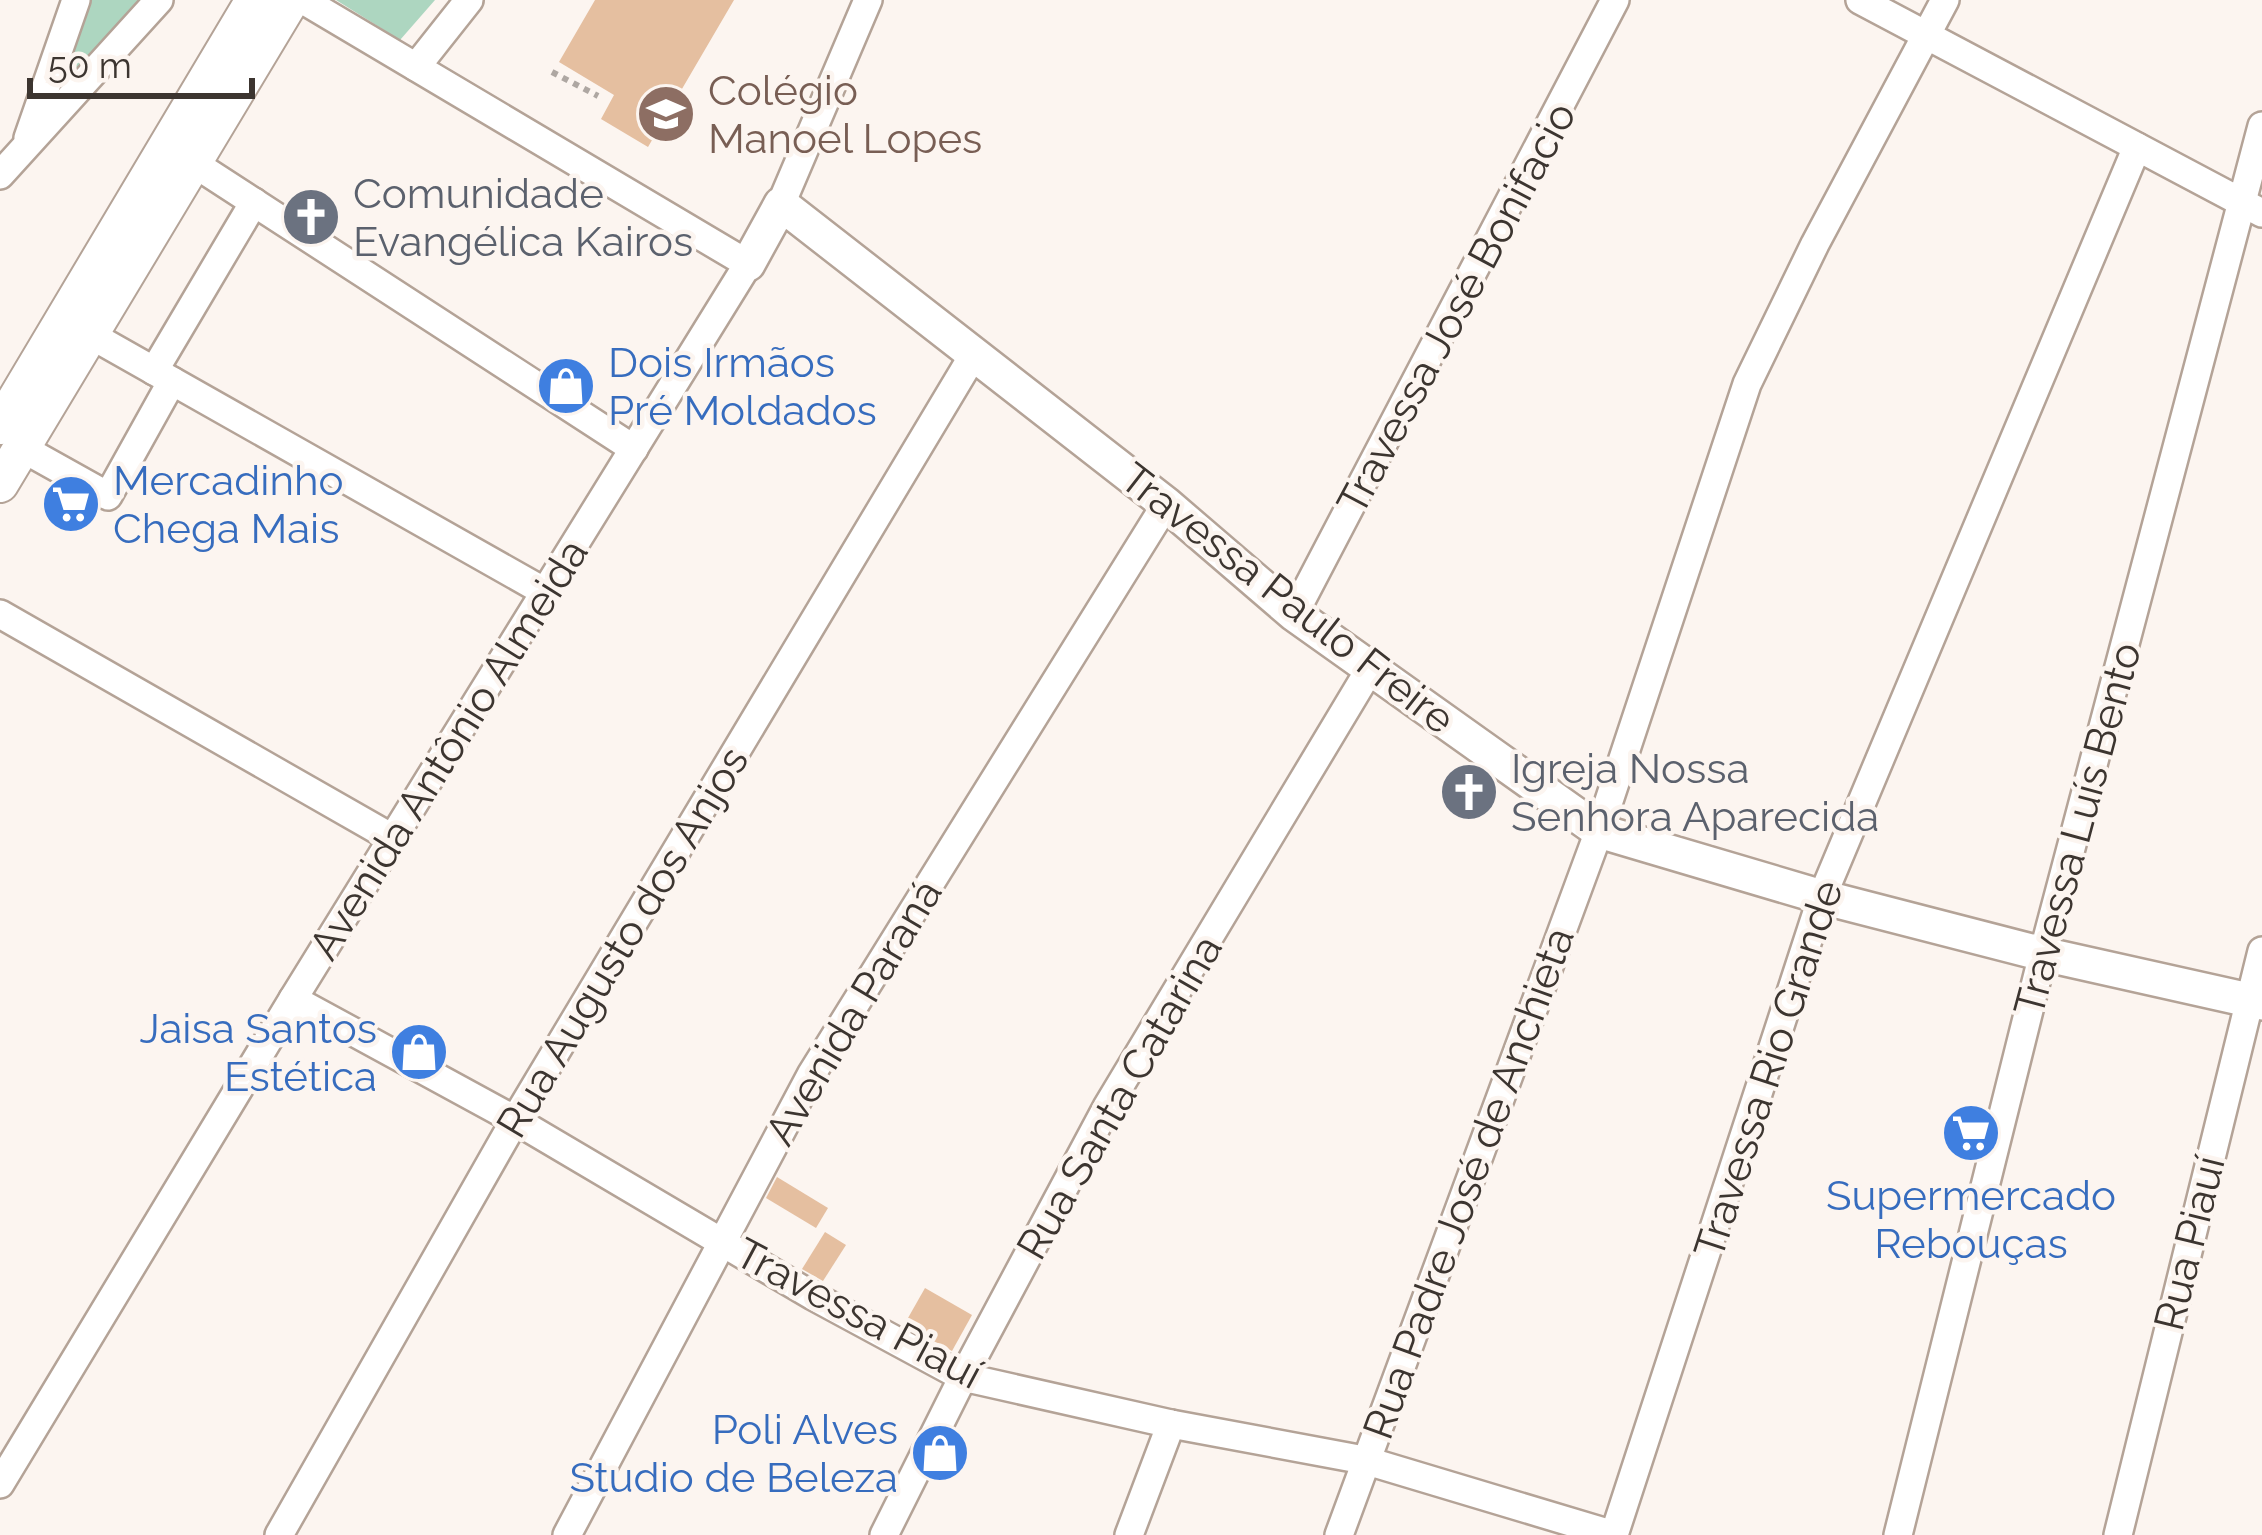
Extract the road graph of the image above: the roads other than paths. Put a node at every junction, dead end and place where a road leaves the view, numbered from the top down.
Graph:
1 (76, 0) edge
2 (159, 0) edge
3 (254, 0) edge
4 (291, 0) edge
5 (303, 0) edge
6 (469, 0) edge
7 (868, 0) edge
8 (1615, 0) edge
9 (1860, 0) edge
10 (1945, 0) edge
11 (1926, 36) junction
12 (416, 67) junction
13 (2262, 126) edge
14 (2137, 147) junction
15 (25, 148) junction
16 (181, 155) junction
17 (0, 175) edge
18 (254, 202) junction
19 (782, 204) junction
20 (2252, 208) edge
21 (748, 264) junction
22 (89, 334) junction
23 (974, 354) junction
24 (163, 376) junction
25 (11, 437) edge
26 (634, 449) junction
27 (0, 484) edge
28 (1166, 504) junction
29 (544, 592) junction
30 (0, 614) edge
31 (1294, 614) junction
32 (1370, 669) junction
33 (1599, 831) junction
34 (392, 838) junction
35 (1822, 897) junction
36 (2262, 951) edge
37 (2043, 954) junction
38 (293, 999) junction
39 (2255, 1001) edge
40 (515, 1120) junction
41 (719, 1240) junction
42 (963, 1377) junction
43 (1171, 1424) junction
44 (1364, 1460) junction
45 (0, 1484) edge
46 (279, 1535) edge
47 (567, 1535) edge
48 (884, 1535) edge
49 (1129, 1535) edge
50 (1339, 1535) edge
51 (1614, 1535) edge
52 (1898, 1535) edge
53 (2118, 1535) edge

1 - 15 street
2 - 15 street
3 - 16 main road
4 - 16 main road
5 - 12 street
6 - 12 street
7 - 19 street, Avenida Antônio Almeida
8 - 31 street, Travessa José Bonifacio
9 - 11 street
10 - 11 street, Rua Padre José de Anchieta
11 - 14 street
11 - 33 street, Rua Padre José de Anchieta
12 - 21 street
13 - 20 street, Travessa Luís Bento
14 - 20 street
14 - 35 street, Travessa Rio Grande
15 - 17 street
16 - 18 street
16 - 22 main road
16 - 25 main road
18 - 24 street
18 - 26 street
19 - 21 street, Avenida Antônio Almeida
19 - 23 street, Travessa Paulo Freire
20 - 37 street, Travessa Luís Bento
21 - 26 street, Avenida Antônio Almeida
22 - 24 street
22 - 25 main road
23 - 28 street, Travessa Paulo Freire
23 - 40 street, Rua Augusto dos Anjos
24 - 25 street
24 - 29 street
25 - 27 main road
26 - 29 street, Avenida Antônio Almeida
28 - 31 street, Travessa Paulo Freire
28 - 41 street, Avenida Paraná
29 - 34 street, Avenida Antônio Almeida
30 - 34 street
31 - 32 street, Travessa Paulo Freire
32 - 33 street, Travessa Paulo Freire
32 - 42 street, Rua Santa Catarina
33 - 35 street, Travessa Paulo Freire
33 - 44 street, Rua Padre José de Anchieta
34 - 38 street, Avenida Antônio Almeida
35 - 37 street, Travessa Paulo Freire
35 - 51 street, Travessa Rio Grande
36 - 39 street, Rua Piauí
37 - 39 street, Travessa Paulo Freire
37 - 52 street, Travessa Luís Bento
38 - 40 street, Travessa Piauí
38 - 45 street, Avenida Antônio Almeida
39 - 53 street, Rua Piauí
40 - 41 street, Travessa Piauí
40 - 46 street, Rua Augusto dos Anjos
41 - 42 street, Travessa Piauí
41 - 47 street, Avenida Paraná
42 - 43 street, Travessa Piauí
42 - 48 street, Rua Santa Catarina
43 - 44 street, Travessa Piauí
43 - 49 street
44 - 50 street, Rua Padre José de Anchieta
44 - 51 street, Travessa Piauí

